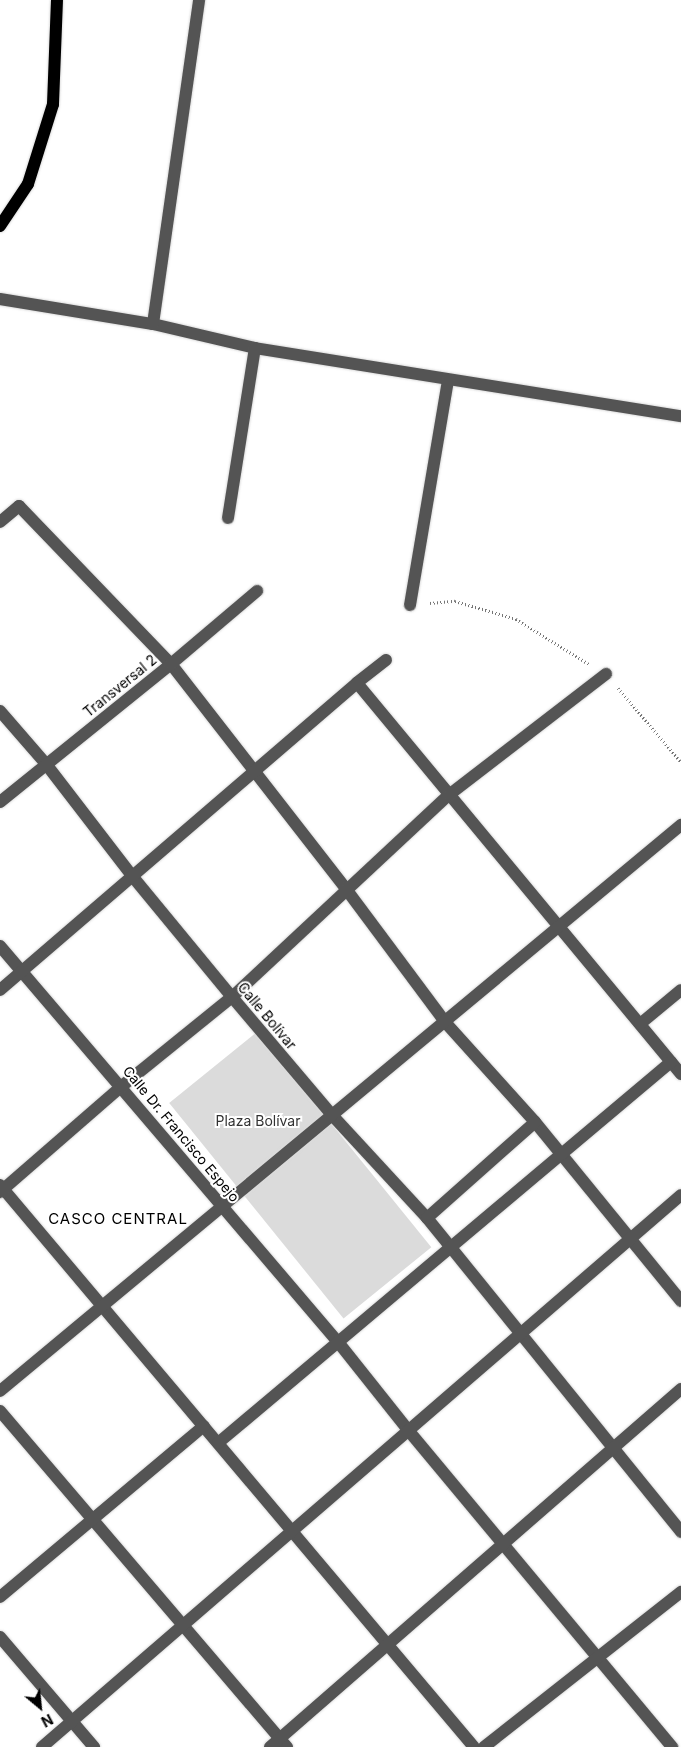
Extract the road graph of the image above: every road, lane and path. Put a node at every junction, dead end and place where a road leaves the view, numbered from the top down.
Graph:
1 (57, 0) edge
2 (199, 0) edge
3 (0, 226) edge
4 (0, 299) edge
5 (153, 324) junction
6 (256, 348) junction
7 (448, 380) junction
8 (681, 416) edge
9 (228, 518) dead end
10 (0, 522) edge
11 (257, 591) dead end
12 (410, 605) joint
13 (386, 660) dead end
14 (171, 664) junction
15 (606, 674) junction
16 (357, 683) junction
17 (0, 711) edge
18 (681, 762) edge
19 (46, 764) junction
20 (254, 772) junction
21 (450, 794) junction
22 (0, 802) edge
23 (681, 826) edge
24 (133, 877) junction
25 (346, 889) junction
26 (560, 926) junction
27 (0, 946) edge
28 (22, 971) junction
29 (0, 990) edge
30 (681, 990) edge
31 (232, 997) junction
32 (445, 1022) junction
33 (640, 1024) junction
34 (671, 1062) junction
35 (681, 1074) edge
36 (122, 1086) junction
37 (332, 1115) junction
38 (535, 1122) junction
39 (562, 1153) junction
40 (1, 1189) edge
41 (681, 1194) edge
42 (222, 1206) junction
43 (427, 1218) junction
44 (630, 1239) junction
45 (450, 1247) junction
46 (681, 1301) edge
47 (102, 1306) junction
48 (520, 1333) junction
49 (338, 1342) junction
50 (681, 1389) edge
51 (0, 1391) edge
52 (0, 1411) edge
53 (204, 1426) junction
54 (408, 1430) junction
55 (218, 1443) junction
56 (613, 1448) junction
57 (94, 1518) junction
58 (292, 1530) junction
59 (681, 1532) edge
60 (502, 1544) junction
61 (681, 1592) edge
62 (0, 1597) edge
63 (182, 1626) junction
64 (0, 1637) edge
65 (388, 1644) junction
66 (596, 1658) junction
67 (70, 1722) junction
68 (284, 1743) edge
69 (42, 1747) edge
70 (94, 1747) edge
71 (270, 1747) edge
72 (474, 1747) edge
73 (484, 1747) edge
74 (672, 1747) edge

1 - 3 main road
2 - 5 street
4 - 5 street
5 - 6 street
6 - 7 street
6 - 9 street
7 - 8 street
7 - 12 street
10 - 14 street
11 - 14 street, Transversal 2
12 - 15 path
13 - 16 street
14 - 19 street, Transversal 2
14 - 20 street
15 - 18 path
15 - 21 street
16 - 20 street
16 - 21 street
17 - 19 street, Calle Bolívar
19 - 22 street, Transversal 2
19 - 24 street, Calle Bolívar
20 - 24 street
20 - 25 street
21 - 25 street
21 - 26 street
23 - 26 street
24 - 28 street
24 - 31 street, Calle Bolívar
25 - 31 street
25 - 32 street
26 - 32 street
26 - 33 street
27 - 28 street, Calle Dr. Francisco Espejo
28 - 29 street
28 - 36 street, Calle Dr. Francisco Espejo
30 - 33 street
31 - 36 street
31 - 37 street, Calle Bolívar
32 - 37 street
32 - 38 street
33 - 34 street
34 - 35 street
34 - 39 street
36 - 40 street
36 - 42 street, Calle Dr. Francisco Espejo
37 - 42 street
37 - 43 street, Calle Bolívar
38 - 39 street
38 - 43 street
39 - 44 street
39 - 45 street
40 - 47 street
41 - 44 street
42 - 47 street
42 - 49 street, Calle Dr. Francisco Espejo
43 - 45 street, Calle Bolívar
44 - 46 street
44 - 48 street
45 - 48 street, Calle Bolívar
45 - 49 street
47 - 51 street
47 - 53 street
48 - 54 street
48 - 56 street, Calle Bolívar
49 - 54 street, Calle Dr. Francisco Espejo
49 - 55 street
50 - 56 street
52 - 57 street
53 - 55 street
53 - 57 street
54 - 58 street
54 - 60 street, Calle Dr. Francisco Espejo
55 - 58 street
56 - 59 street, Calle Bolívar
56 - 60 street
57 - 62 street
57 - 63 street
58 - 63 street
58 - 65 street
60 - 65 street
60 - 66 street, Calle Dr. Francisco Espejo
61 - 66 street
63 - 67 street
63 - 68 street
64 - 67 street
65 - 68 street
65 - 72 street
66 - 73 street
66 - 74 street, Calle Dr. Francisco Espejo
67 - 69 street
67 - 70 street
68 - 71 street

